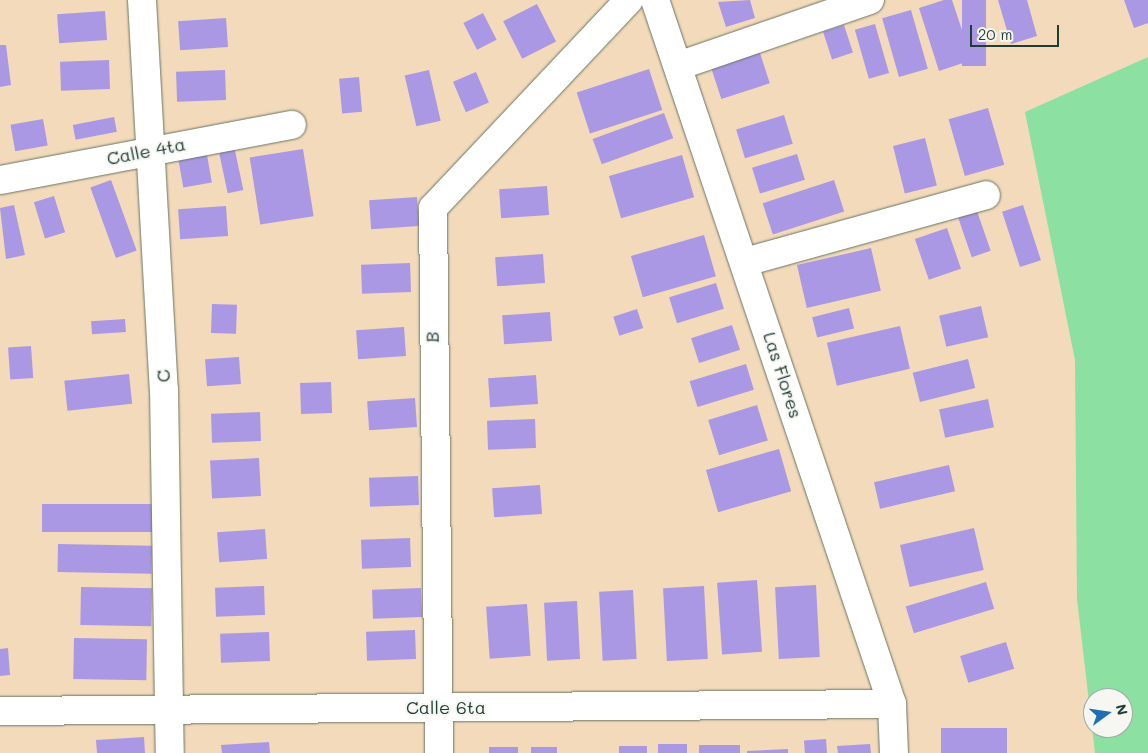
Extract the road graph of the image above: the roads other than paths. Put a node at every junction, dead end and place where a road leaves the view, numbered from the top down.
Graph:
1 (142, 0) edge
2 (629, 0) edge
3 (656, 0) edge
4 (870, 0) edge
5 (678, 66) junction
6 (292, 125) dead end
7 (149, 149) junction
8 (0, 180) edge
9 (986, 195) dead end
10 (745, 262) junction
11 (892, 704) junction
12 (439, 707) junction
13 (170, 710) junction
14 (0, 711) edge
15 (170, 753) edge
16 (440, 753) edge
17 (894, 753) edge

1 - 7 street, C
2 - 12 street, B
3 - 5 street, Las Flores
4 - 5 street
5 - 10 street, Las Flores
6 - 7 street, Calle 4ta
7 - 8 street, Calle 4ta
7 - 13 street, C
9 - 10 street
10 - 11 street, Las Flores
11 - 12 street, Calle 6ta
11 - 17 street, Las Flores
12 - 13 street, Calle 6ta
12 - 16 street, B
13 - 14 street, Calle 6ta
13 - 15 street, C

